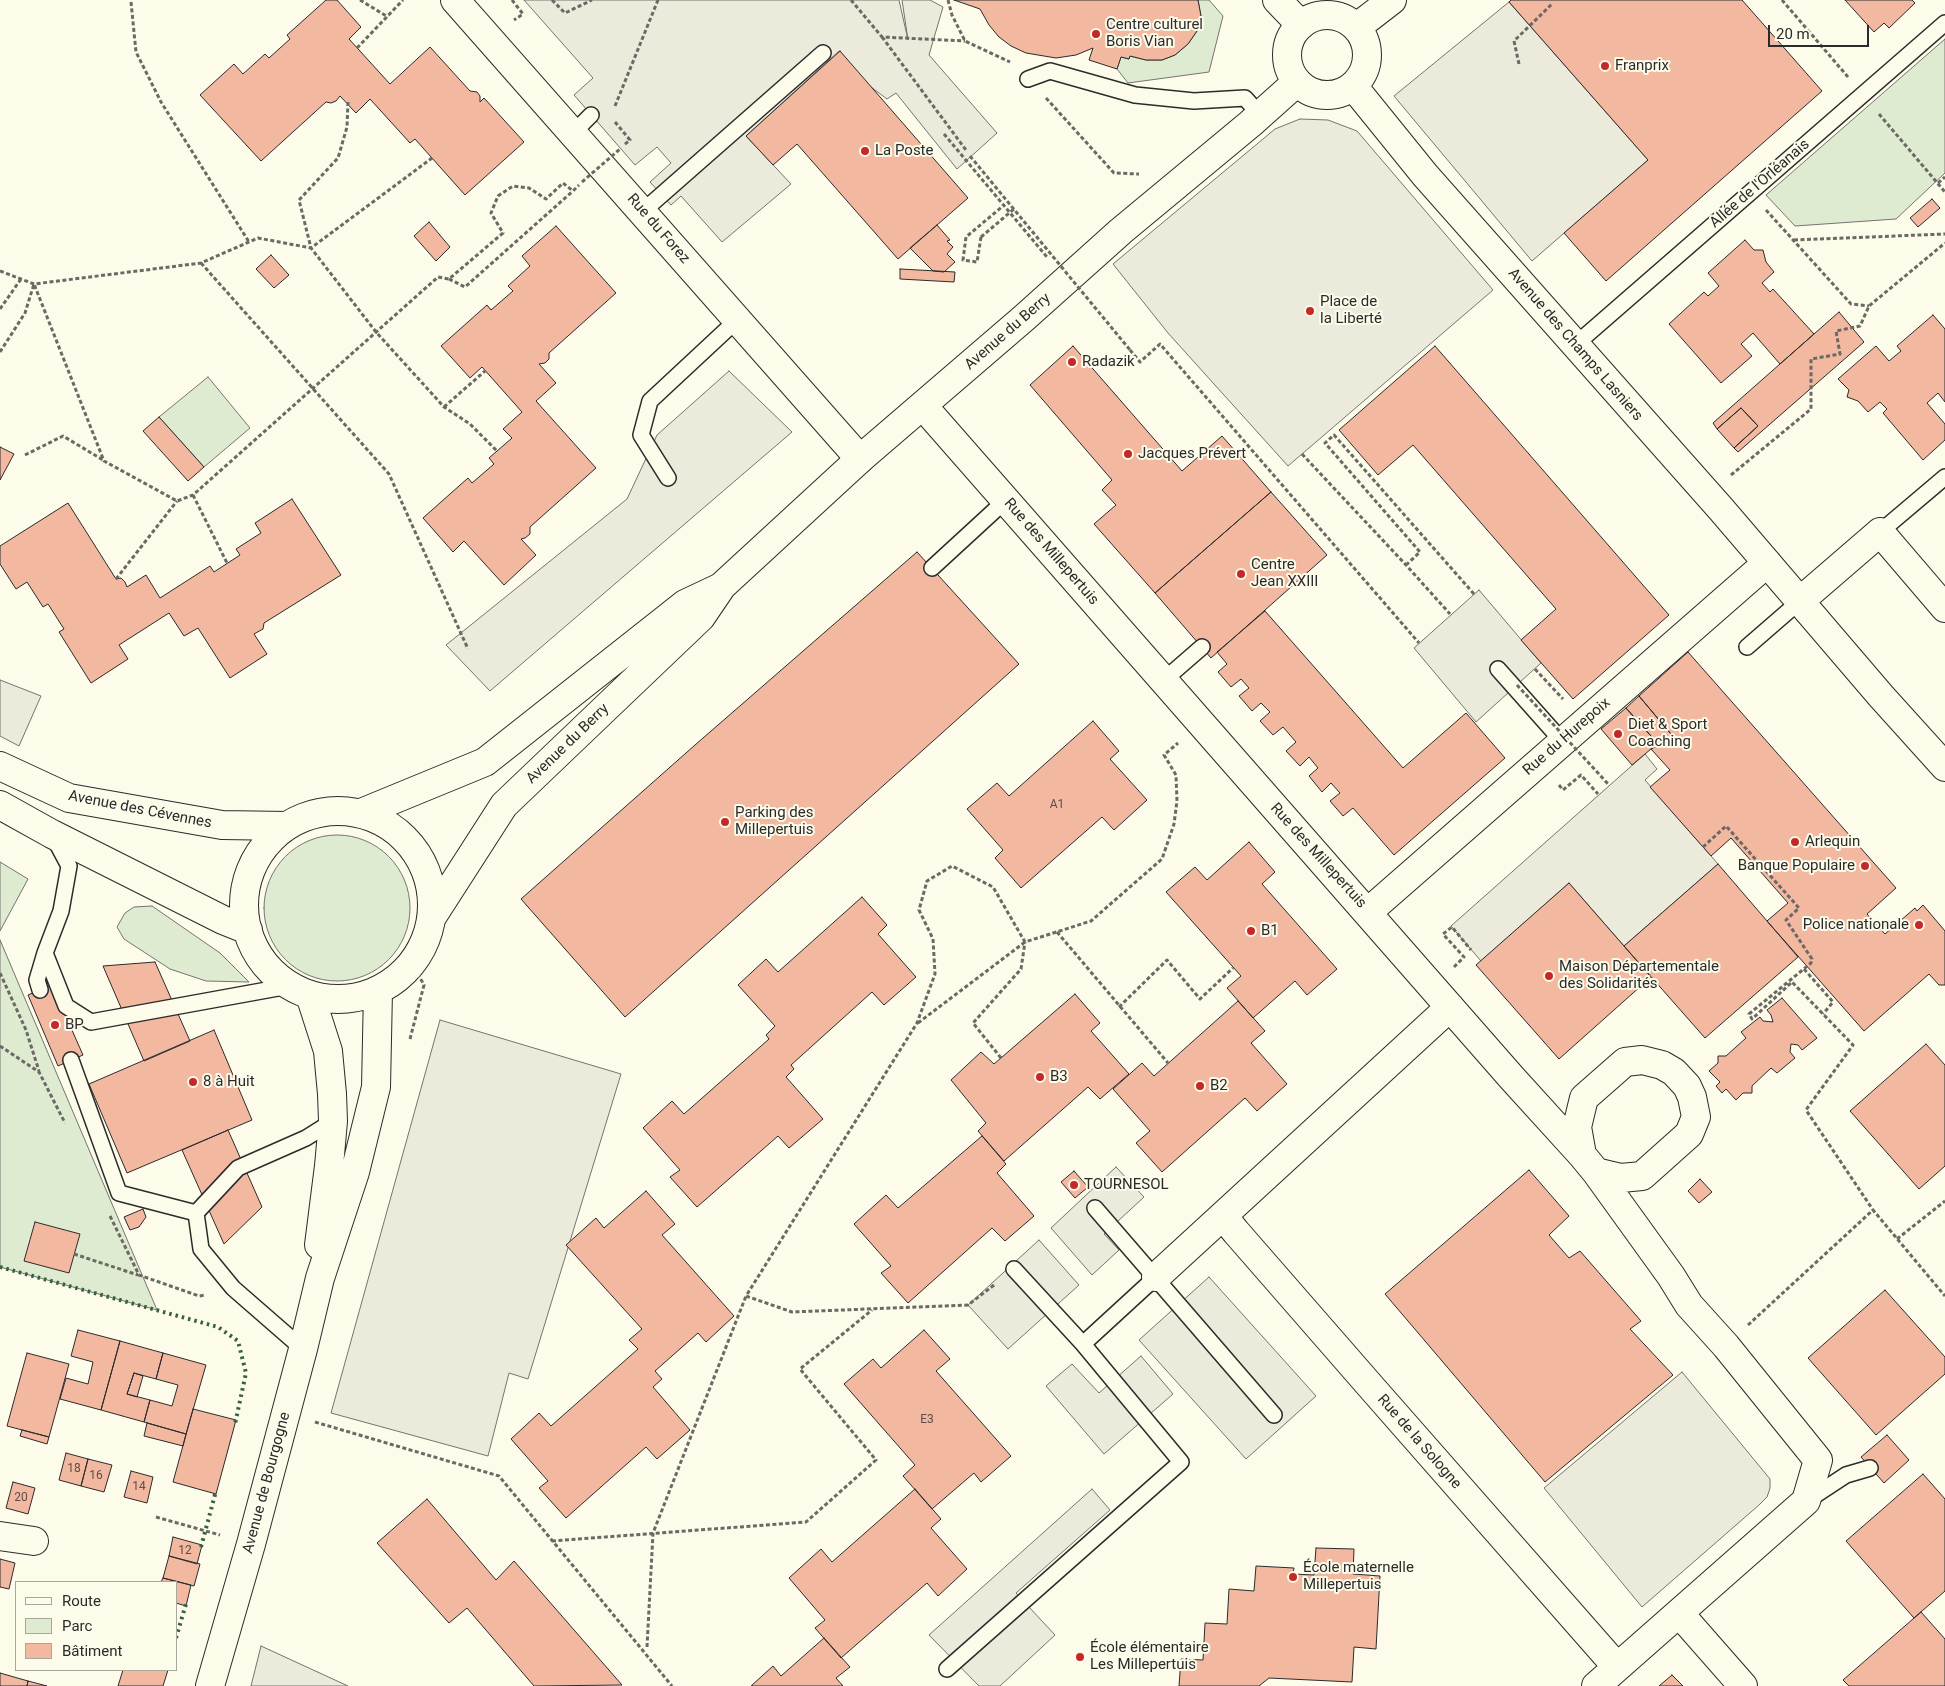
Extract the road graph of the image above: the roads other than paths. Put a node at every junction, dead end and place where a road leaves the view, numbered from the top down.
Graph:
1 (455, 0) edge
2 (1277, 0) edge
3 (1392, 0) edge
4 (1945, 23) edge
5 (1301, 25) junction
6 (1357, 27) junction
7 (823, 54) dead end
8 (1028, 79) road end
9 (1297, 82) junction
10 (1353, 86) junction
11 (1260, 115) junction
12 (642, 212) junction
13 (736, 320) junction
14 (1575, 345) junction
15 (923, 406) junction
16 (860, 459) junction
17 (1945, 477) edge
18 (668, 478) dead end
19 (1006, 500) junction
20 (1880, 532) junction
21 (1767, 564) junction
22 (932, 568) dead end
23 (722, 586) junction
24 (1800, 602) junction
25 (1945, 608) edge
26 (1202, 647) dead end
27 (1747, 647) dead end
28 (1498, 669) dead end
29 (1164, 680) junction
30 (1562, 741) junction
31 (0, 766) edge
32 (1945, 767) edge
33 (0, 805) edge
34 (361, 813) junction
35 (287, 826) junction
36 (52, 834) junction
37 (1368, 912) junction
38 (432, 917) junction
39 (248, 930) junction
40 (45, 953) junction
41 (40, 990) dead end
42 (300, 991) junction
43 (378, 991) junction
44 (1450, 1007) junction
45 (71, 1060) dead end
46 (333, 1121) junction
47 (1095, 1208) dead end
48 (196, 1213) junction
49 (1223, 1216) junction
50 (1014, 1269) road end
51 (1156, 1277) junction
52 (320, 1278) junction
53 (1083, 1344) junction
54 (304, 1349) junction
55 (1274, 1415) dead end
56 (1870, 1468) dead end
57 (1806, 1501) junction
58 (0, 1536) edge
59 (34, 1541) dead end
60 (1679, 1612) junction
61 (1617, 1667) junction
62 (947, 1669) dead end
63 (210, 1686) edge
64 (1596, 1686) edge
65 (1743, 1686) edge

1 - 12 street, Rue du Forez
2 - 5 street
3 - 6 street
4 - 14 lane, Allée de l'Orléanais
5 - 6 street
5 - 9 street
6 - 10 street
7 - 12 lane
8 - 11 lane
9 - 10 street
9 - 11 street, Avenue du Berry
10 - 14 street, Avenue des Champs Lasniers
11 - 15 street, Avenue du Berry
12 - 13 street, Rue du Forez
13 - 16 street, Rue du Forez
13 - 18 lane
14 - 21 street, Avenue des Champs Lasniers
15 - 16 street, Avenue du Berry
15 - 19 street, Rue des Millepertuis
16 - 23 street, Avenue du Berry
17 - 20 lane
19 - 22 lane
19 - 29 street, Rue des Millepertuis
20 - 24 street
20 - 25 street
21 - 24 street, Avenue des Champs Lasniers
21 - 30 street, Rue du Hurepoix
23 - 34 street, Avenue du Berry
23 - 38 street, Avenue du Berry
24 - 27 lane
24 - 32 street, Avenue des Champs Lasniers
26 - 29 lane
28 - 30 lane
29 - 37 street, Rue des Millepertuis
30 - 37 street, Rue du Hurepoix
31 - 35 street, Avenue des Cévennes
33 - 36 street
34 - 35 street
34 - 38 street
35 - 39 street
36 - 39 street
36 - 40 lane
37 - 44 street, Rue des Millepertuis
38 - 43 street
39 - 42 street
40 - 41 lane
40 - 42 lane
42 - 43 street
42 - 46 street, Avenue de Bourgogne
43 - 52 street, Avenue de Bourgogne
44 - 49 street
44 - 57 street, Rue des Millepertuis
45 - 48 lane
46 - 48 lane
46 - 52 street, Avenue de Bourgogne
47 - 51 lane
48 - 54 lane
49 - 51 street
49 - 61 street, Rue de la Sologne
50 - 53 lane
51 - 53 lane
51 - 55 lane
52 - 54 street, Avenue de Bourgogne
53 - 62 lane
54 - 63 street, Avenue de Bourgogne
56 - 57 lane
57 - 60 street
58 - 59 street
60 - 61 street
60 - 65 street
61 - 64 street

